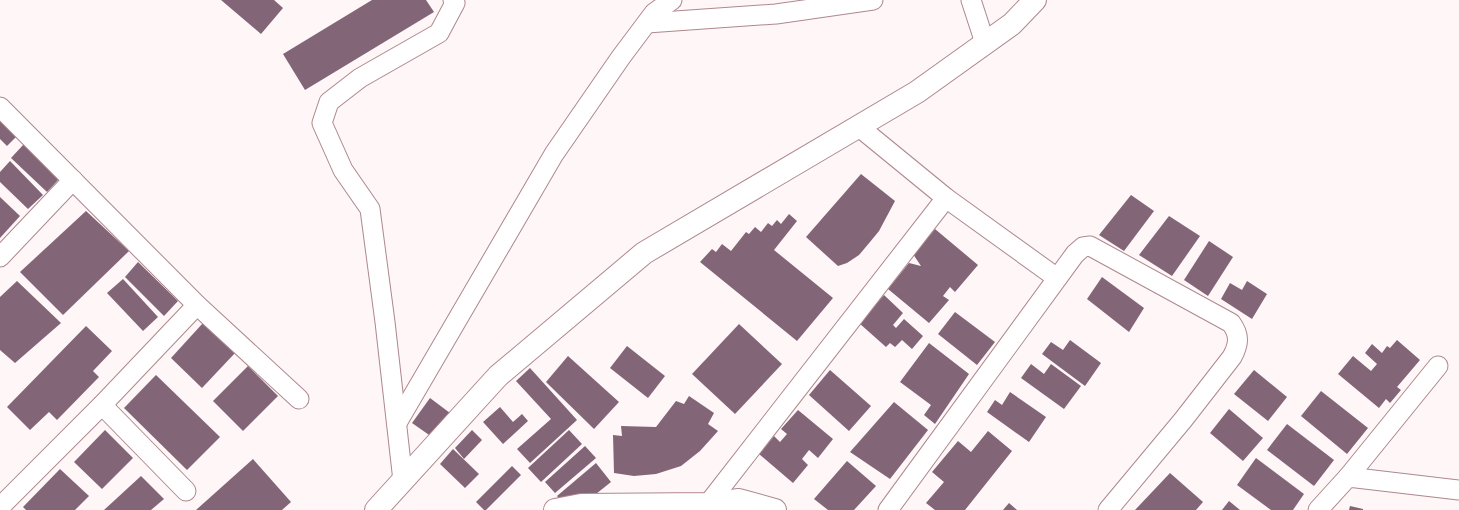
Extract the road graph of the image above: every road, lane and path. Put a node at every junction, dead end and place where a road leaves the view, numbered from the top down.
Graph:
1 (453, 0) edge
2 (672, 0) edge
3 (873, 0) edge
4 (971, 0) edge
5 (1035, 0) edge
6 (647, 23) junction
7 (985, 43) junction
8 (0, 107) edge
9 (858, 126) junction
10 (73, 180) junction
11 (946, 198) junction
12 (0, 257) edge
13 (1057, 278) junction
14 (197, 305) junction
15 (1438, 366) dead end
16 (299, 400) dead end
17 (102, 405) junction
18 (397, 423) junction
19 (1348, 477) junction
20 (403, 481) junction
21 (1459, 490) edge
22 (186, 491) dead end
23 (0, 507) edge
24 (708, 507) edge
25 (376, 510) edge
26 (554, 510) edge
27 (775, 510) edge
28 (888, 510) edge
29 (1108, 510) edge
30 (1318, 510) edge

1 - 18 street
2 - 6 street
3 - 6 street
4 - 7 street
5 - 7 street
6 - 18 street
7 - 9 street
8 - 10 street
9 - 11 street
9 - 20 street
10 - 12 street
10 - 14 street
11 - 13 street
11 - 24 street
13 - 28 street
13 - 29 street
14 - 16 street
14 - 17 street
15 - 19 street
17 - 22 street
17 - 23 street
18 - 20 street
19 - 21 street
19 - 30 street
20 - 25 street
24 - 26 street
24 - 27 street

